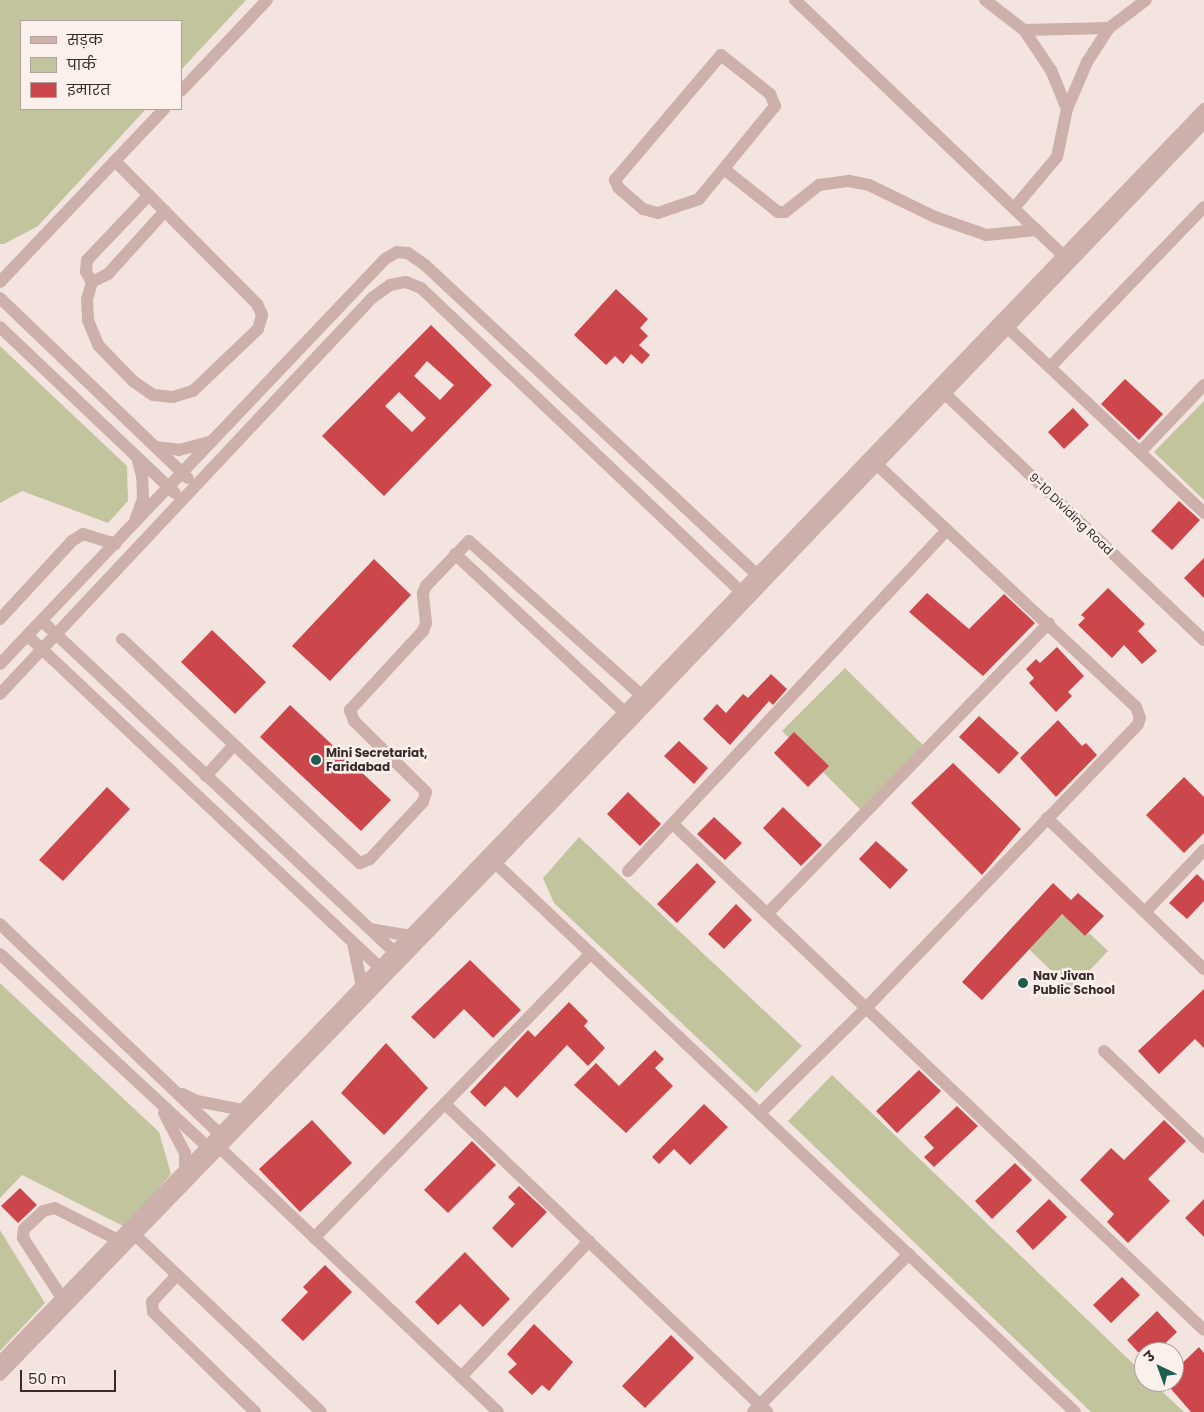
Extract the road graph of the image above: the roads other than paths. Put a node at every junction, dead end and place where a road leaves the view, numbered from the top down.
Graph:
1 (267, 0) edge
2 (795, 0) edge
3 (985, 0) edge
4 (1146, 0) edge
5 (1109, 28) junction
6 (1024, 30) junction
7 (182, 90) edge
8 (1067, 109) junction
9 (1204, 109) edge
10 (163, 110) edge
11 (1204, 123) edge
12 (115, 161) junction
13 (724, 169) junction
14 (148, 195) junction
15 (1204, 207) edge
16 (1014, 208) junction
17 (165, 211) junction
18 (1037, 230) junction
19 (1067, 259) junction
20 (0, 282) edge
21 (92, 282) junction
22 (0, 298) edge
23 (0, 326) edge
24 (1008, 328) junction
25 (1050, 367) junction
26 (1204, 385) edge
27 (941, 390) junction
28 (213, 440) junction
29 (156, 447) junction
30 (1140, 452) junction
31 (137, 457) junction
32 (873, 462) junction
33 (183, 473) junction
34 (196, 486) junction
35 (169, 487) junction
36 (182, 500) junction
37 (1204, 513) edge
38 (133, 525) junction
39 (947, 530) junction
40 (115, 544) junction
41 (456, 554) junction
42 (762, 578) junction
43 (746, 595) junction
44 (0, 620) edge
45 (42, 621) junction
46 (1048, 623) junction
47 (28, 636) junction
48 (55, 636) junction
49 (122, 639) dead end
50 (1204, 640) edge
51 (43, 650) junction
52 (0, 664) edge
53 (0, 694) edge
54 (646, 699) junction
55 (629, 716) junction
56 (234, 745) junction
57 (206, 776) junction
58 (1047, 818) junction
59 (673, 824) junction
60 (1204, 850) edge
61 (492, 860) junction
62 (628, 871) dead end
63 (1145, 912) junction
64 (767, 914) junction
65 (0, 924) edge
66 (370, 929) junction
67 (412, 936) junction
68 (353, 941) junction
69 (591, 953) junction
70 (0, 954) edge
71 (399, 956) junction
72 (1204, 969) edge
73 (384, 971) junction
74 (362, 987) junction
75 (866, 1008) junction
76 (1104, 1051) dead end
77 (169, 1087) junction
78 (154, 1096) junction
79 (445, 1104) junction
80 (243, 1110) junction
81 (760, 1113) junction
82 (218, 1144) junction
83 (1204, 1147) edge
84 (185, 1170) junction
85 (132, 1232) junction
86 (314, 1238) junction
87 (589, 1241) junction
88 (122, 1242) junction
89 (909, 1254) junction
90 (177, 1275) junction
91 (62, 1298) junction
92 (1203, 1327) edge
93 (0, 1362) edge
94 (0, 1375) edge
95 (461, 1377) junction
96 (760, 1410) edge
97 (255, 1412) edge
98 (321, 1412) edge
99 (498, 1412) edge
100 (1075, 1412) edge

1 - 7 street
2 - 16 street
3 - 6 street
4 - 5 street
5 - 6 street
5 - 8 street
6 - 8 street
8 - 16 street
9 - 19 street
10 - 12 street
11 - 19 street
12 - 14 street
12 - 20 street
13 - 13 street
13 - 18 street
14 - 17 street
14 - 21 street
15 - 25 street
16 - 18 street
17 - 21 street
17 - 21 street
18 - 19 street
19 - 24 street
19 - 27 street
22 - 29 street
23 - 31 street
24 - 25 street
24 - 27 street
25 - 30 street
26 - 30 street
27 - 32 street
27 - 50 street, 9-10 Dividing Road
28 - 29 street
28 - 33 street
28 - 42 street
29 - 33 street
30 - 37 street
31 - 35 street
31 - 38 street
32 - 39 street
32 - 42 street
33 - 34 street
33 - 35 street
34 - 36 street
34 - 43 street
35 - 36 street
35 - 38 street
36 - 48 street
38 - 40 street
39 - 46 street
39 - 59 street
40 - 44 street
40 - 45 street
41 - 54 street
41 - 55 street
41 - 56 street
42 - 43 street
43 - 54 street
45 - 47 street
45 - 48 street
46 - 58 street
46 - 64 street
47 - 51 street
47 - 52 street
48 - 51 street
48 - 57 street
49 - 56 street
51 - 53 street
51 - 68 street
54 - 55 street
55 - 61 street
56 - 57 street
57 - 66 street
58 - 63 street
58 - 75 street
59 - 62 street
59 - 64 street
60 - 63 street
61 - 67 street
61 - 69 street
61 - 71 street
63 - 72 street
64 - 75 street
65 - 77 street
66 - 67 street
66 - 71 street
67 - 71 street
68 - 73 street
68 - 74 street
69 - 79 street
69 - 81 street
70 - 78 street
71 - 73 street
73 - 74 street
73 - 82 street
74 - 80 street
75 - 81 street
75 - 92 street
76 - 83 street
77 - 80 street
77 - 82 street
78 - 82 street
78 - 84 street
79 - 86 street
79 - 87 street
80 - 82 street
81 - 89 street
82 - 84 street
82 - 85 street
82 - 86 street
84 - 85 street
85 - 88 street
85 - 90 street
86 - 95 street
87 - 95 street
87 - 96 street
88 - 91 street
88 - 91 street
88 - 94 street
89 - 96 street
89 - 100 street
90 - 97 street
90 - 98 street
91 - 93 street
95 - 99 street

